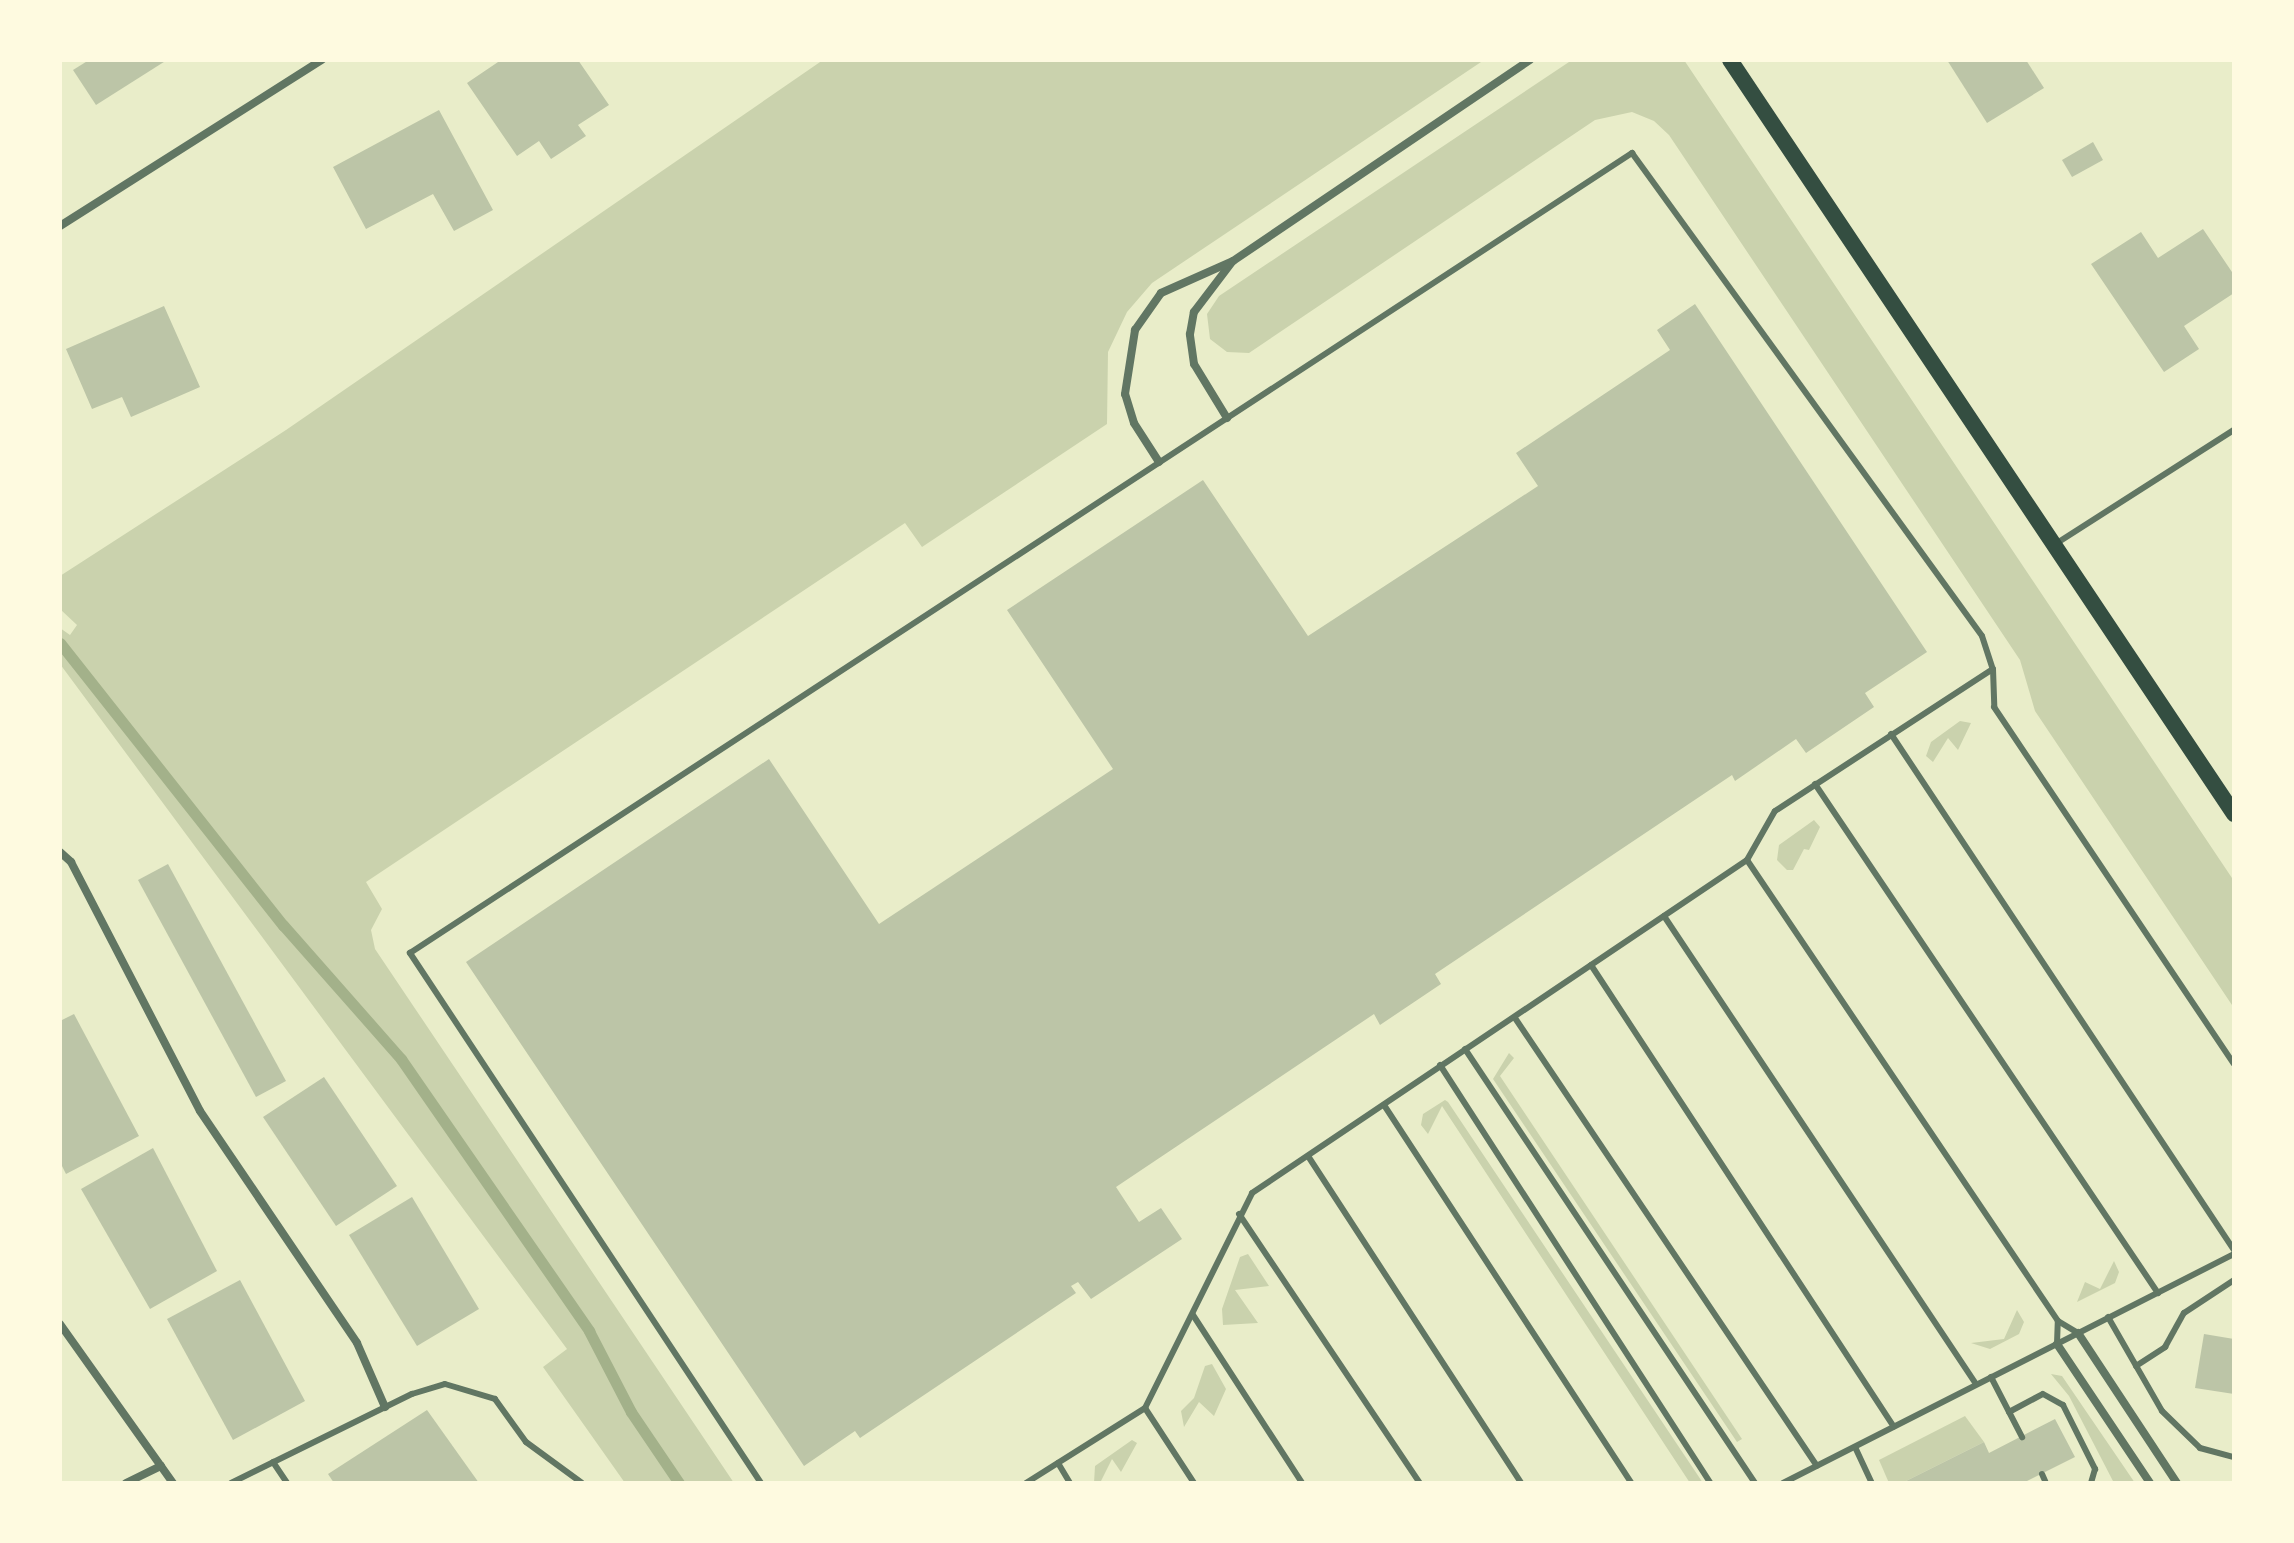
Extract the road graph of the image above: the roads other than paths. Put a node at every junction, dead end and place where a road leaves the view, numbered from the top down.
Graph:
1 (322, 60) edge
2 (1530, 60) edge
3 (1730, 60) edge
4 (60, 226) edge
5 (1233, 261) junction
6 (1227, 418) junction
7 (2234, 430) edge
8 (1159, 462) junction
9 (2054, 545) junction
10 (1993, 669) junction
11 (1891, 734) junction
12 (1815, 784) junction
13 (2234, 814) edge
14 (60, 852) edge
15 (1747, 860) junction
16 (1664, 916) junction
17 (1591, 965) junction
18 (1515, 1018) junction
19 (1465, 1049) junction
20 (2234, 1064) edge
21 (1440, 1065) junction
22 (1384, 1105) junction
23 (1308, 1156) junction
24 (1239, 1214) junction
25 (2234, 1252) edge
26 (2234, 1280) edge
27 (2158, 1293) junction
28 (1193, 1315) junction
29 (2108, 1317) junction
30 (2058, 1321) junction
31 (60, 1324) edge
32 (2078, 1333) junction
33 (2057, 1344) junction
34 (2136, 1366) junction
35 (1991, 1377) junction
36 (1976, 1384) junction
37 (385, 1407) junction
38 (1145, 1408) junction
39 (2009, 1412) junction
40 (1894, 1427) junction
41 (2022, 1437) dead end
42 (1855, 1447) junction
43 (2234, 1457) edge
44 (273, 1462) junction
45 (1058, 1463) junction
46 (161, 1466) junction
47 (1817, 1466) junction
48 (2042, 1474) dead end
49 (126, 1483) edge
50 (173, 1483) edge
51 (231, 1483) edge
52 (287, 1483) edge
53 (582, 1483) edge
54 (761, 1483) edge
55 (1026, 1483) edge
56 (1070, 1483) edge
57 (1194, 1483) edge
58 (1302, 1483) edge
59 (1420, 1483) edge
60 (1521, 1483) edge
61 (1631, 1483) edge
62 (1710, 1483) edge
63 (1755, 1483) edge
64 (1783, 1483) edge
65 (1872, 1483) edge
66 (2046, 1483) edge
67 (2091, 1483) edge
68 (2150, 1483) edge
69 (2177, 1483) edge

1 - 4 street
2 - 5 street
3 - 9 main road
5 - 6 street
5 - 8 street
6 - 8 lane
6 - 10 lane
7 - 9 lane
8 - 54 lane
9 - 13 main road
10 - 11 lane
10 - 20 lane
11 - 12 lane
11 - 25 lane
12 - 15 lane
12 - 27 lane
14 - 37 street
15 - 16 lane
15 - 30 lane
16 - 17 lane
16 - 36 lane
17 - 18 lane
17 - 40 lane
18 - 19 lane
18 - 47 lane
19 - 21 lane
19 - 63 lane
21 - 22 lane
21 - 62 lane
22 - 23 lane
22 - 61 lane
23 - 24 lane
23 - 60 lane
24 - 28 lane
24 - 59 lane
25 - 27 lane
26 - 34 lane
27 - 29 lane
28 - 38 lane
28 - 58 lane
29 - 32 lane
29 - 34 lane
30 - 32 lane
30 - 33 lane
31 - 46 street
32 - 33 lane
32 - 69 street
33 - 35 lane
33 - 68 street
34 - 43 lane
35 - 36 lane
35 - 39 lane
36 - 40 lane
37 - 44 lane
37 - 53 lane
38 - 45 lane
38 - 57 lane
39 - 41 lane
39 - 67 lane
40 - 42 lane
42 - 47 lane
42 - 65 lane
44 - 51 lane
44 - 52 lane
45 - 55 lane
45 - 56 lane
46 - 49 street
46 - 50 street
47 - 64 lane
48 - 66 lane

